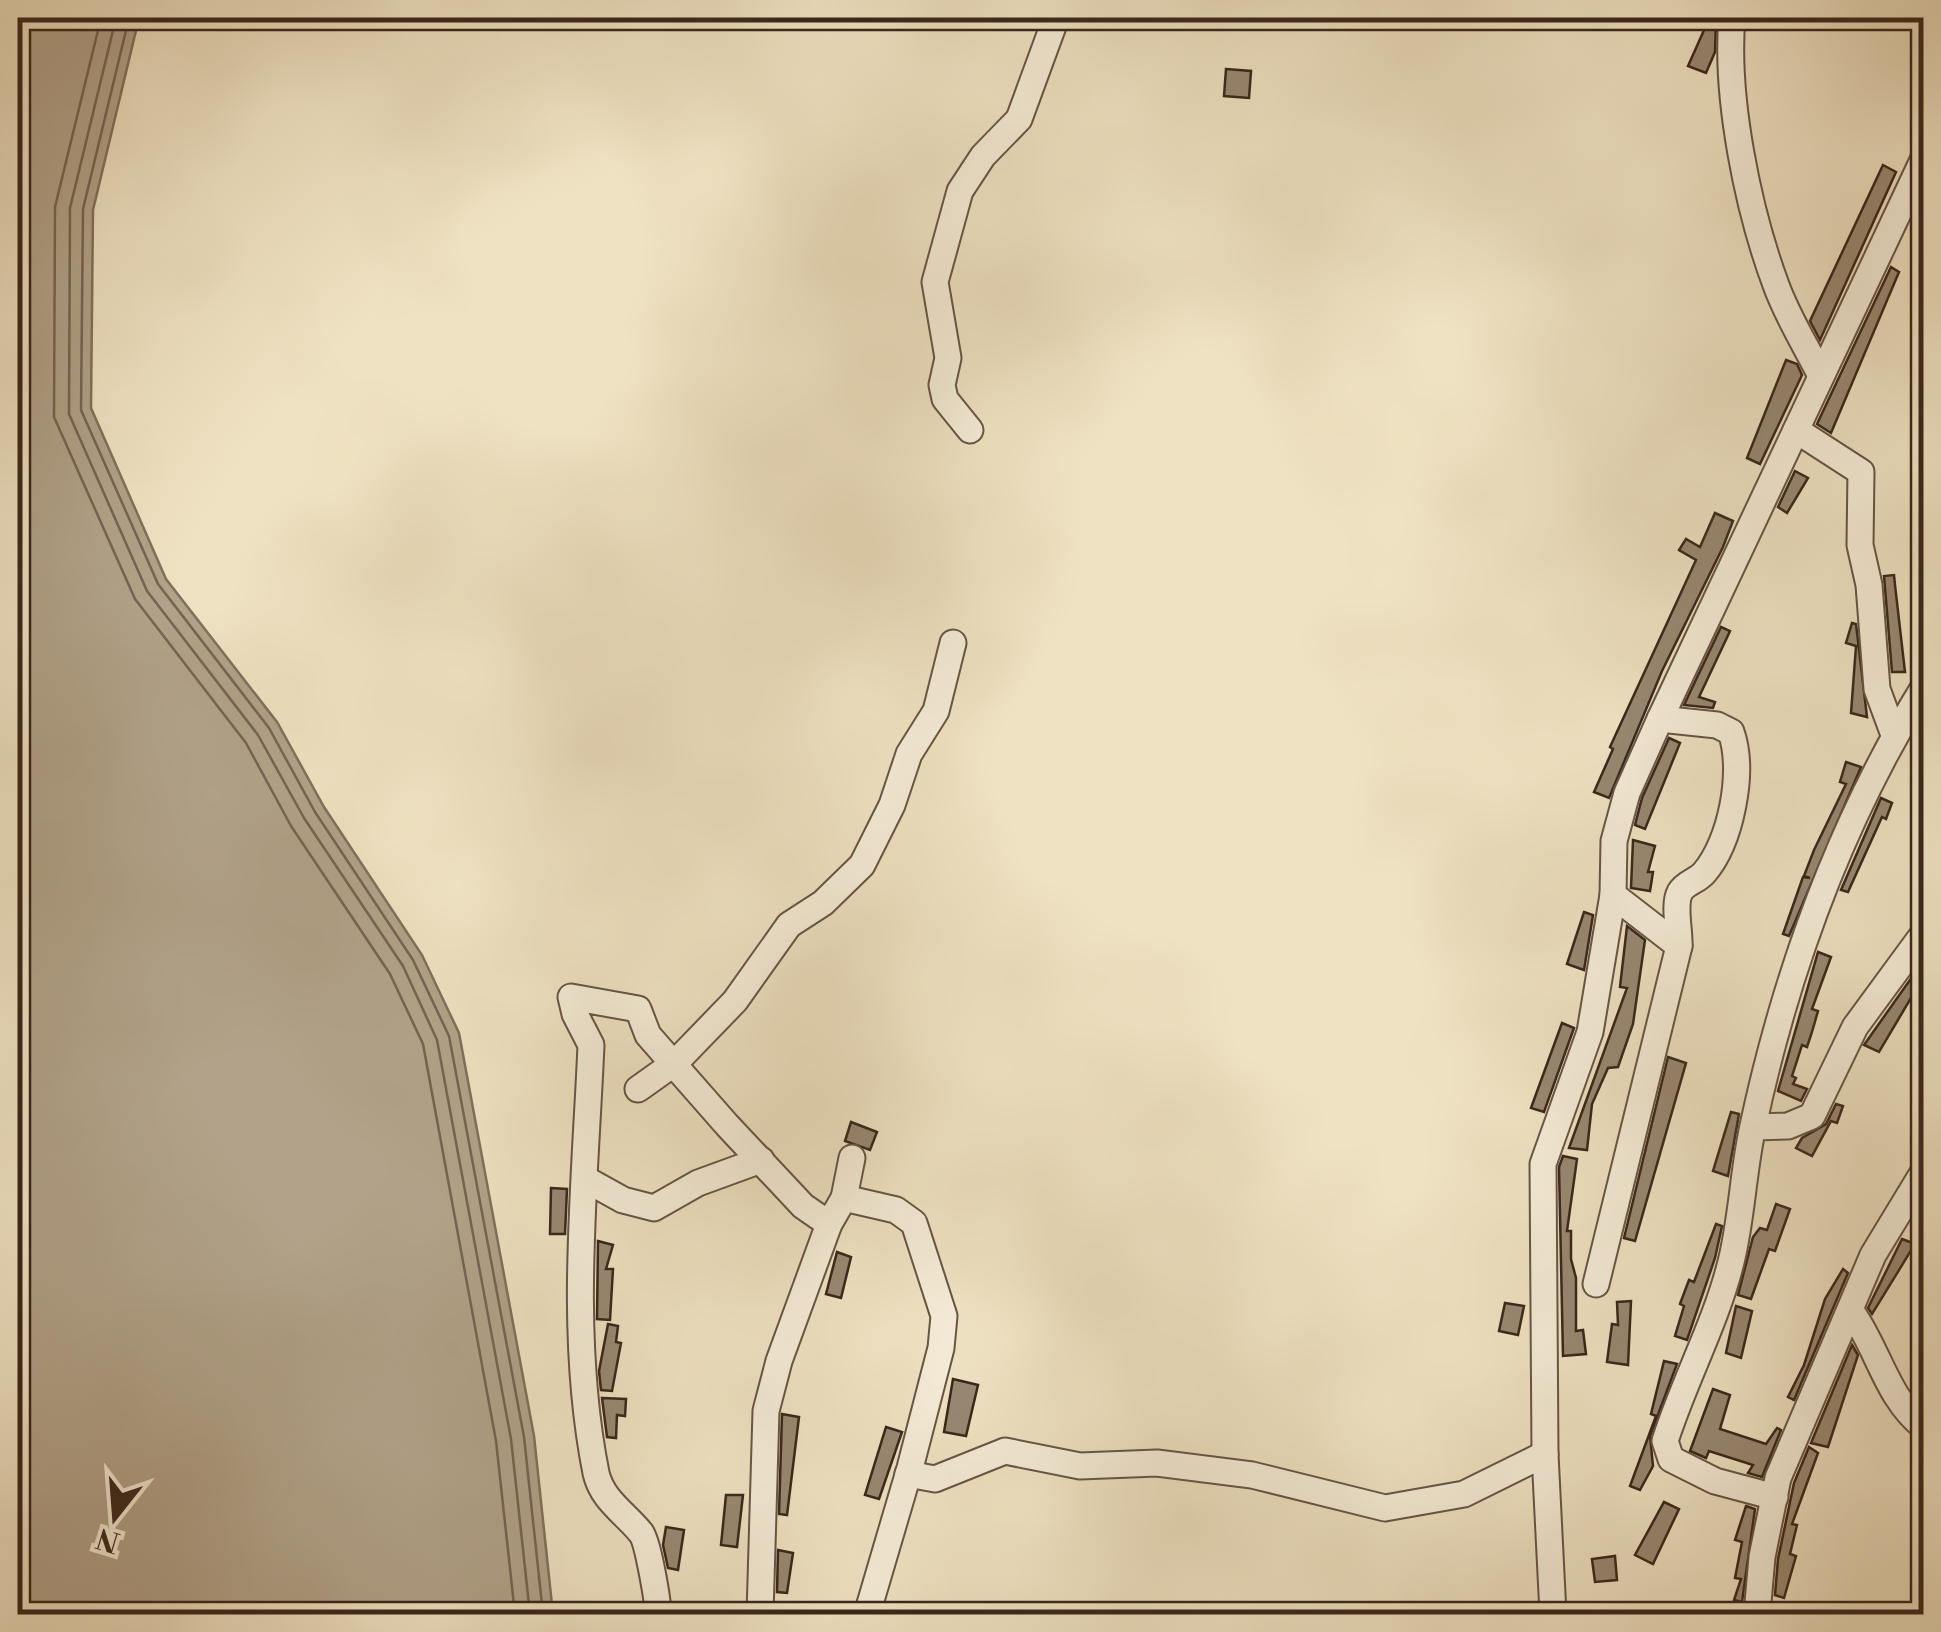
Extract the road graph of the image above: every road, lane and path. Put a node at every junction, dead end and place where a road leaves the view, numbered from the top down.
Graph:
1 (1056, 18) edge
2 (1732, 18) edge
3 (1924, 158) edge
4 (1821, 376) junction
5 (970, 430) dead end
6 (1796, 430) junction
7 (953, 642) dead end
8 (1924, 687) edge
9 (1660, 720) junction
10 (1894, 735) junction
11 (1613, 895) junction
12 (1924, 933) edge
13 (1679, 946) junction
14 (676, 1062) junction
15 (638, 1089) dead end
16 (1753, 1126) junction
17 (852, 1158) dead end
18 (761, 1160) junction
19 (585, 1179) junction
20 (1920, 1186) edge
21 (844, 1198) junction
22 (829, 1224) junction
23 (1596, 1284) dead end
24 (1851, 1311) junction
25 (1924, 1426) edge
26 (1544, 1454) junction
27 (908, 1474) junction
28 (1775, 1497) junction
29 (658, 1614) edge
30 (760, 1614) edge
31 (866, 1614) edge
32 (1552, 1614) edge
33 (1757, 1614) edge

1 - 5 street
2 - 4 street
3 - 4 street
4 - 6 street
6 - 9 street
6 - 10 street
7 - 14 street
8 - 10 street
9 - 11 street
9 - 13 street
10 - 16 street
11 - 13 street
11 - 26 street
12 - 16 street
13 - 23 street
14 - 15 street
14 - 18 street
14 - 19 street
16 - 28 street
17 - 21 street
18 - 19 street
18 - 22 street
19 - 29 street
20 - 24 street
21 - 22 street
21 - 27 street
22 - 30 street
24 - 25 street
24 - 28 street
26 - 27 street
26 - 32 street
27 - 31 street
28 - 33 street

